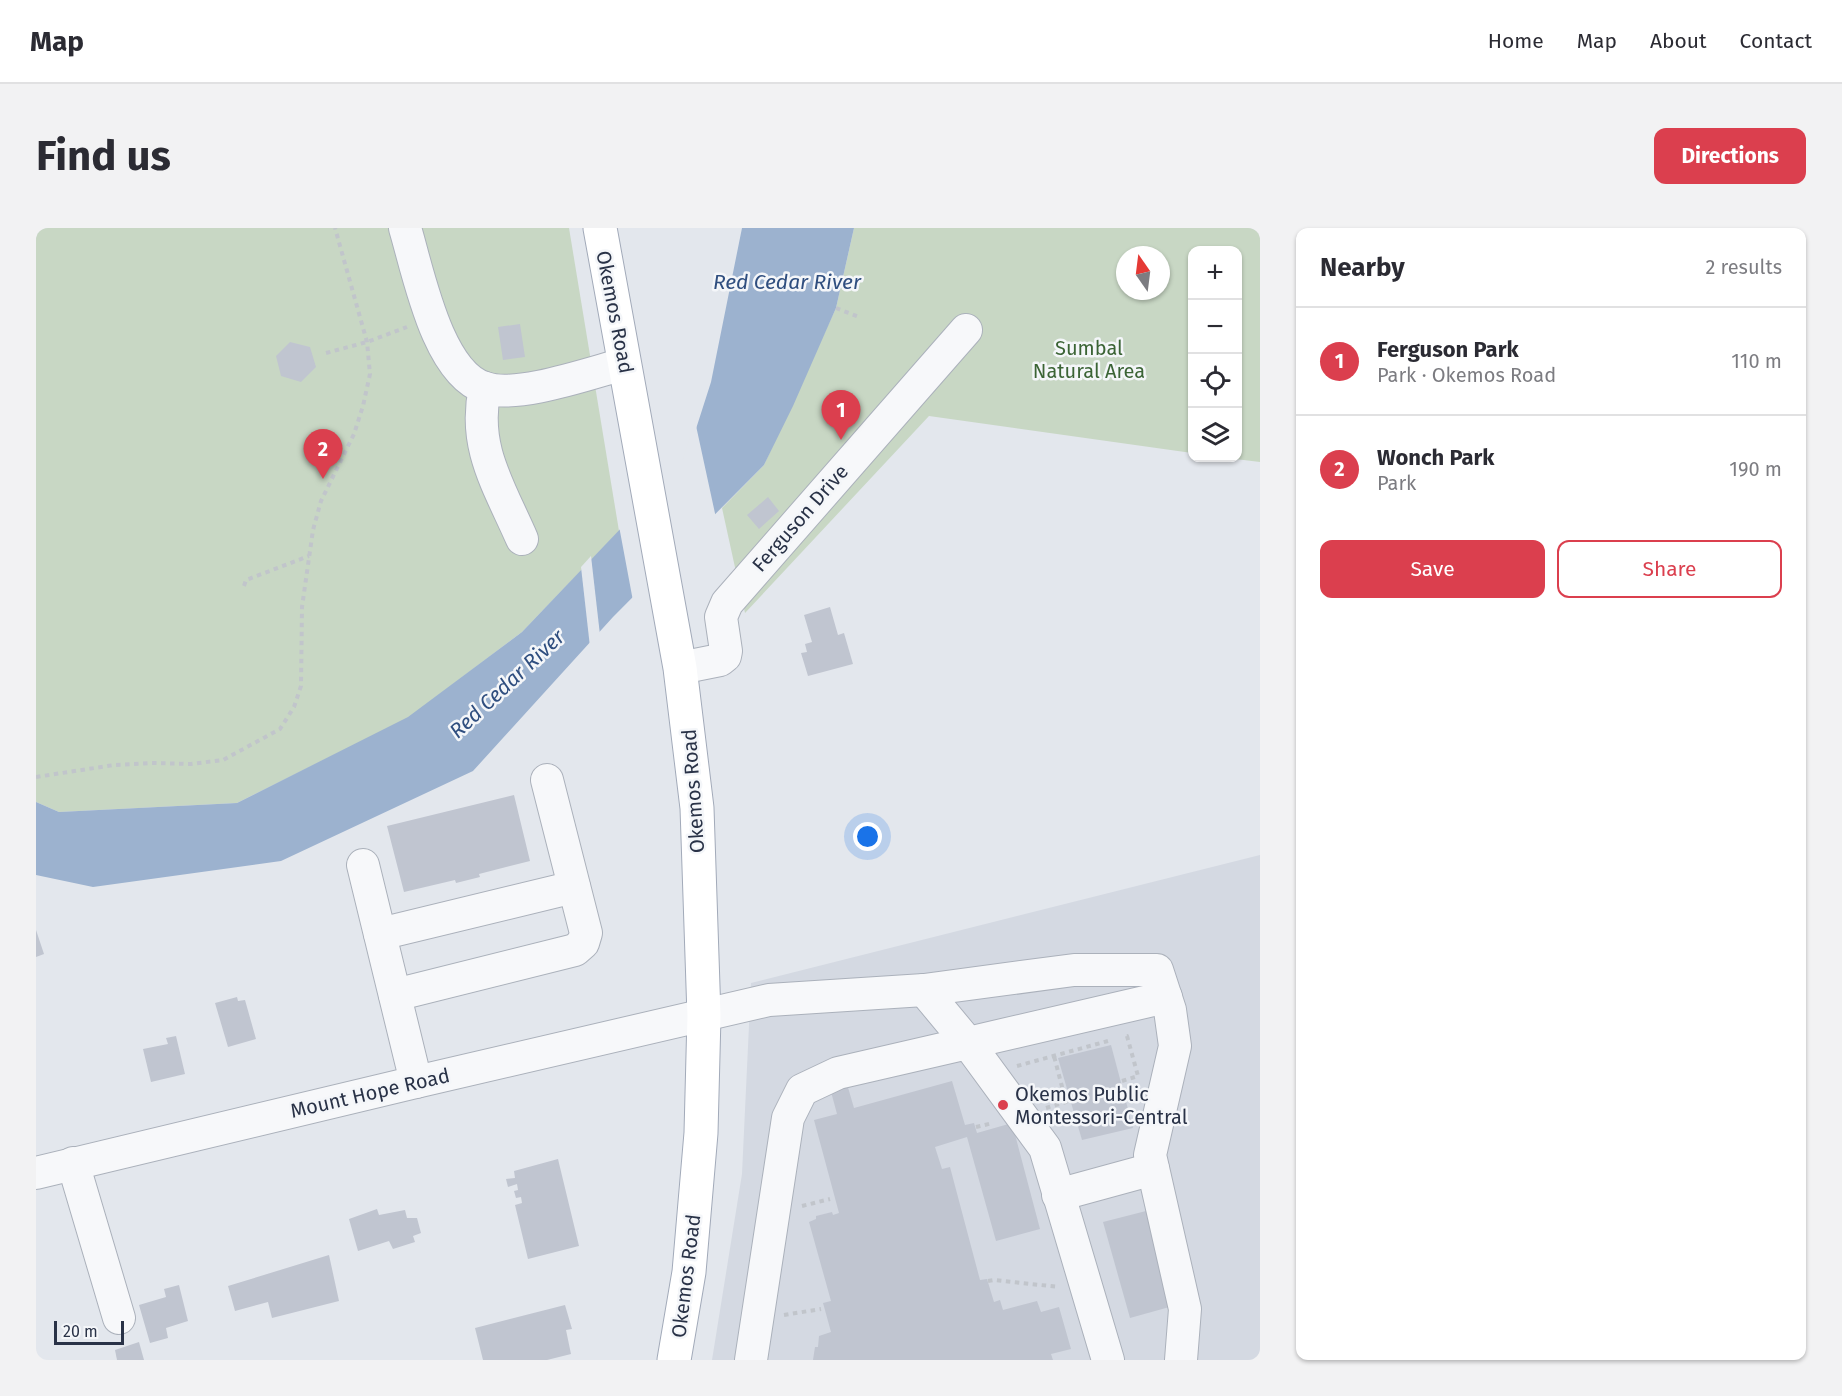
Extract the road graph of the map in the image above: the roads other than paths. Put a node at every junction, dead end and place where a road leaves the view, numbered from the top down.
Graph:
1 (405, 228) edge
2 (600, 228) edge
3 (966, 330) dead end
4 (624, 364) junction
5 (485, 388) junction
6 (522, 538) dead end
7 (680, 668) junction
8 (547, 780) dead end
9 (363, 865) dead end
10 (574, 887) junction
11 (380, 934) junction
12 (924, 990) junction
13 (395, 995) junction
14 (1166, 997) junction
15 (704, 1016) junction
16 (968, 1044) junction
17 (416, 1082) junction
18 (73, 1163) junction
19 (1153, 1169) junction
20 (36, 1173) edge
21 (1058, 1195) junction
22 (119, 1318) dead end
23 (674, 1360) edge
24 (751, 1360) edge
25 (1108, 1360) edge
26 (1181, 1360) edge

1 - 5 street
2 - 4 main road, Okemos Road
3 - 7 street, Ferguson Drive
4 - 5 street
4 - 7 main road, Okemos Road
5 - 6 street
7 - 15 main road, Okemos Road
8 - 10 street
9 - 11 street
10 - 11 street
10 - 13 street
11 - 13 street
12 - 14 street, Mount Hope Road
12 - 15 street, Mount Hope Road
12 - 16 street
13 - 17 street
14 - 16 street
14 - 19 street
15 - 17 street, Mount Hope Road
15 - 23 main road, Okemos Road
16 - 21 street
16 - 24 street
17 - 18 street, Mount Hope Road
18 - 20 street, Mount Hope Road
18 - 22 street
19 - 21 street
19 - 26 street
21 - 25 street

